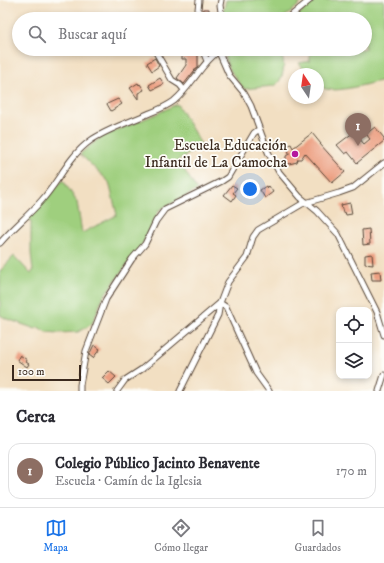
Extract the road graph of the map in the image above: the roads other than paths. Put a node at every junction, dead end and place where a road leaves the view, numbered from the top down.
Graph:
1 (199, 0) edge
2 (221, 0) edge
3 (310, 0) edge
4 (198, 12) edge
5 (221, 12) edge
6 (295, 12) edge
7 (158, 56) edge
8 (205, 56) edge
9 (213, 56) edge
10 (222, 56) edge
11 (207, 61) junction
12 (184, 90) junction
13 (258, 130) junction
14 (384, 163) edge
15 (306, 202) junction
16 (0, 243) edge
17 (220, 303) junction
18 (384, 335) edge
19 (384, 375) edge
20 (80, 391) edge
21 (117, 391) edge
22 (180, 391) edge
23 (269, 391) edge
24 (379, 391) edge

1 - 4 street
2 - 5 street
3 - 6 street
7 - 12 street
8 - 11 street
9 - 11 street
10 - 13 street
11 - 12 street
12 - 16 street
13 - 15 street
13 - 20 street
14 - 15 street
15 - 17 street
15 - 18 street
17 - 21 street
17 - 22 street
17 - 23 street
19 - 24 street

